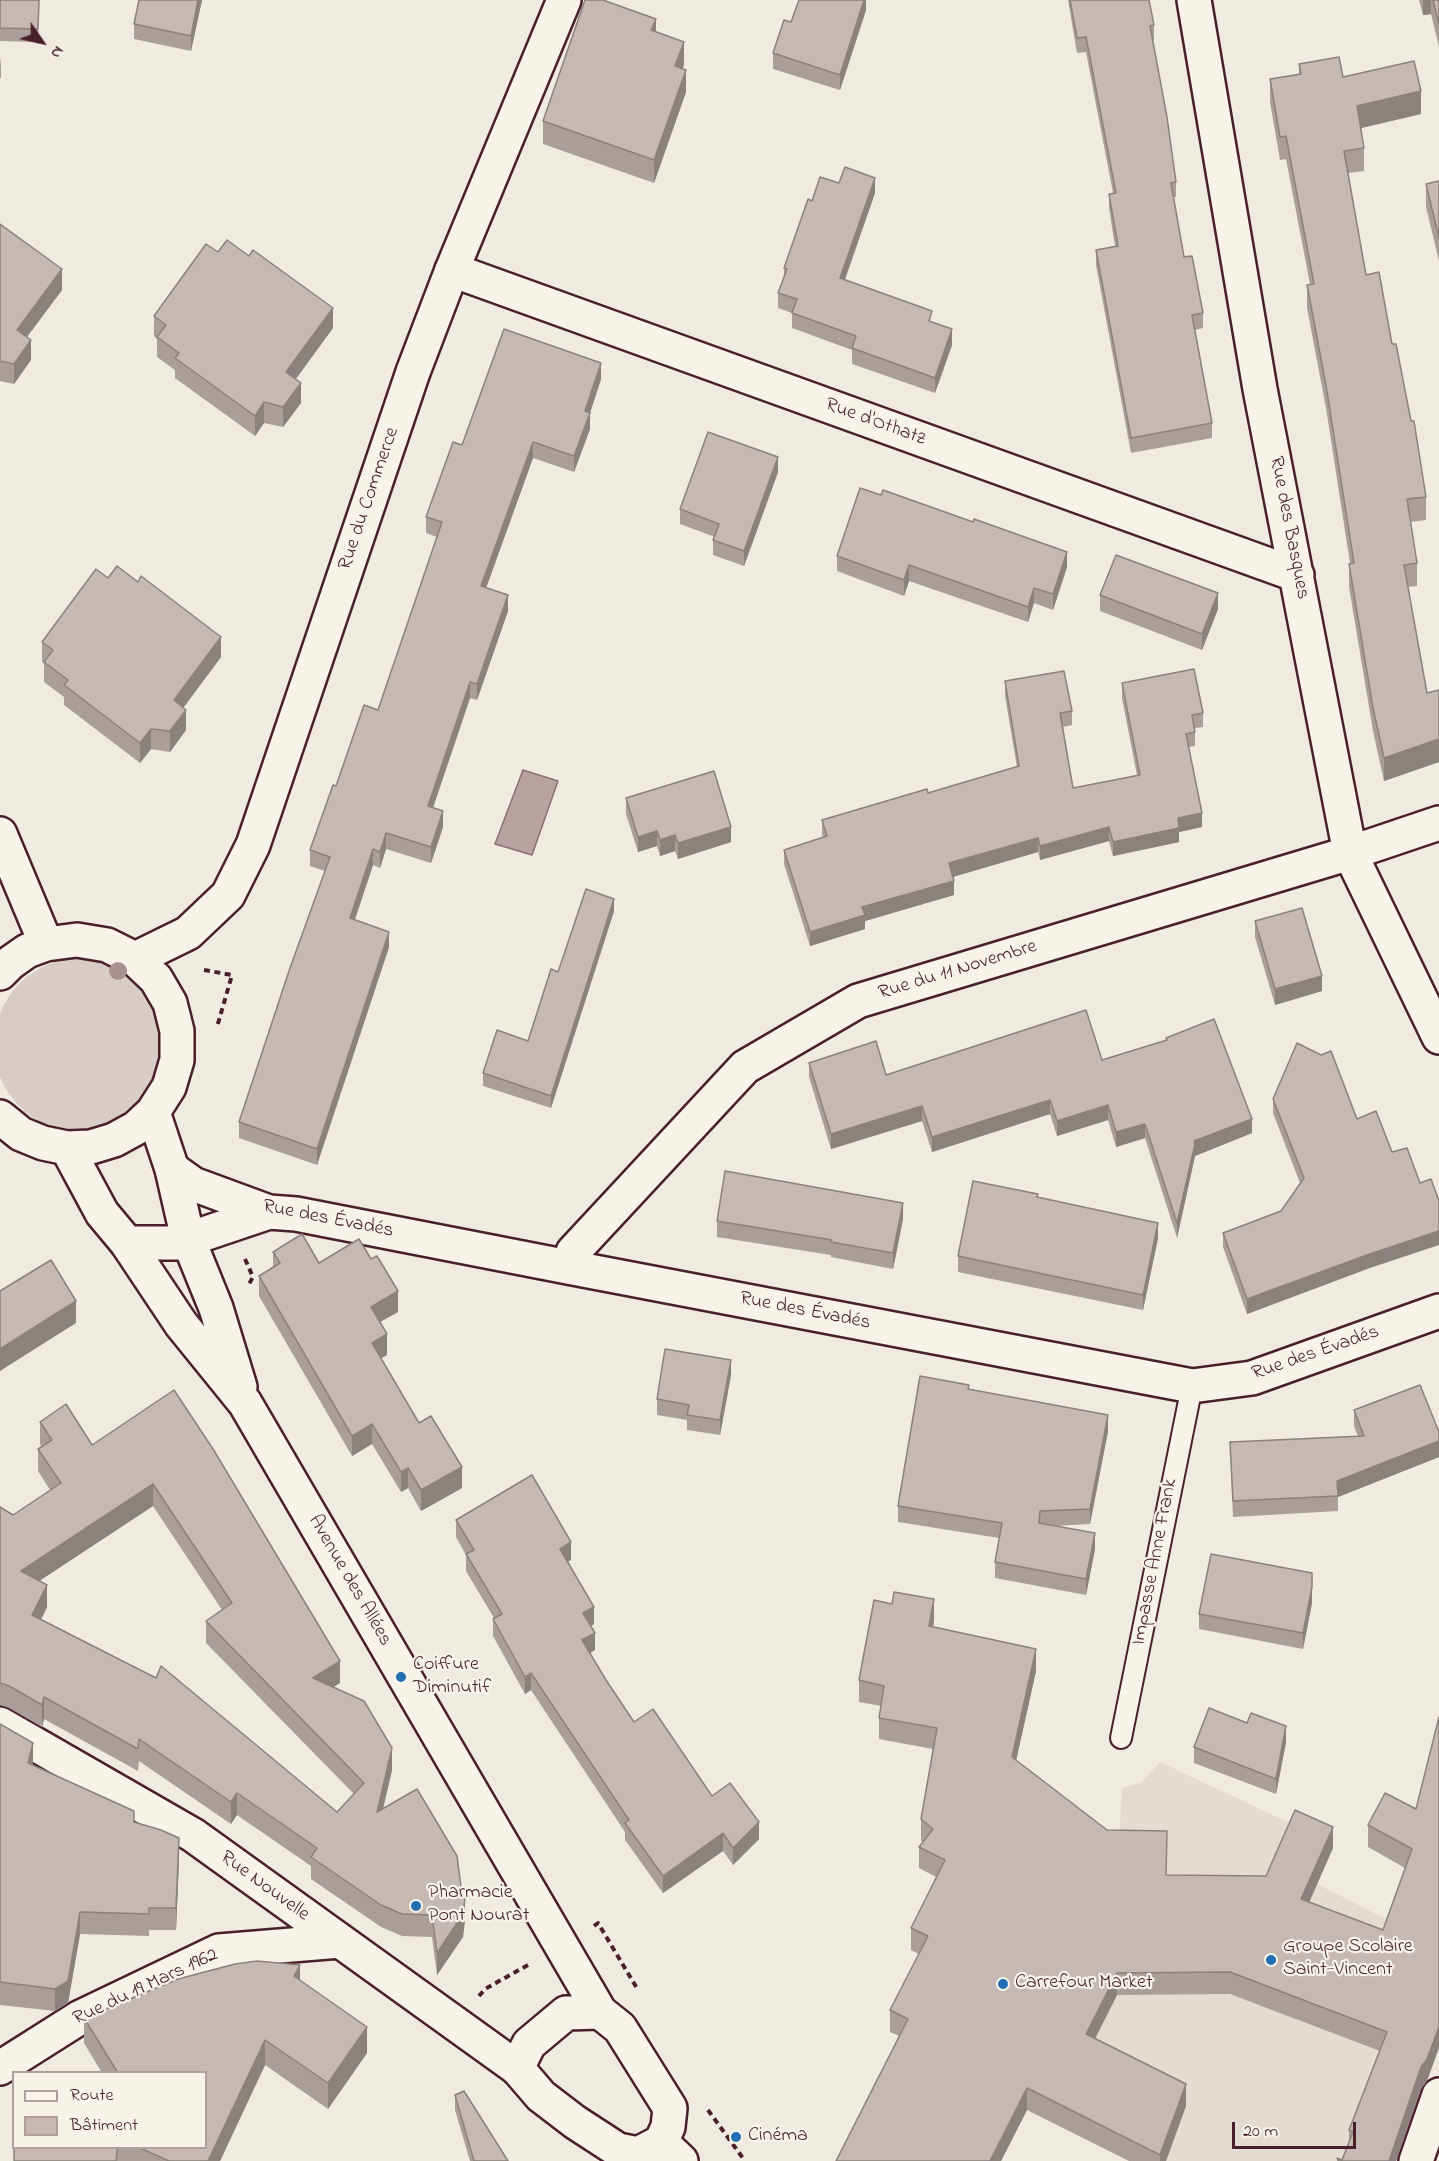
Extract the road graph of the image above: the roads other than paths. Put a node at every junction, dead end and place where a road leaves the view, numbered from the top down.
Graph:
1 (564, 0) edge
2 (1194, 0) edge
3 (452, 270) junction
4 (1297, 575) junction
5 (1439, 823) edge
6 (0, 834) edge
7 (1350, 853) junction
8 (46, 944) junction
9 (135, 959) junction
10 (0, 973) edge
11 (1439, 1037) edge
12 (153, 1112) junction
13 (1, 1119) edge
14 (67, 1148) junction
15 (172, 1169) junction
16 (269, 1212) junction
17 (188, 1239) junction
18 (127, 1243) junction
19 (568, 1268) junction
20 (1439, 1311) edge
21 (1192, 1386) junction
22 (245, 1403) junction
23 (0, 1724) edge
24 (1120, 1738) dead end
25 (340, 1941) junction
26 (561, 1946) junction
27 (600, 2012) junction
28 (566, 2013) junction
29 (517, 2067) junction
30 (0, 2068) edge
31 (1439, 2095) edge
32 (660, 2156) edge
33 (1416, 2161) edge

1 - 3 street, Rue du Commerce
2 - 4 street, Rue des Basques
3 - 4 street, Rue d'Othatz
3 - 9 street, Rue du Commerce
4 - 7 street, Rue des Basques
5 - 7 street, Rue du 11 Novembre
6 - 8 street
7 - 11 street, Rue des Basques
7 - 19 street, Rue du 11 Novembre
8 - 9 street
8 - 10 street
9 - 12 street
12 - 14 street
12 - 15 street, Avenue des Allées
13 - 14 street
14 - 18 street, Avenue des Allées
15 - 16 street, Rue des Évadés
15 - 17 street, Avenue des Allées
16 - 17 street
16 - 19 street, Rue des Évadés
17 - 18 street
17 - 22 street, Avenue des Allées
18 - 22 street, Avenue des Allées
19 - 21 street, Rue des Évadés
20 - 21 street, Rue des Évadés
21 - 24 lane, Impasse Anne Frank
22 - 26 street, Avenue des Allées
23 - 25 street, Rue Nouvelle
25 - 29 street, Rue Nouvelle
25 - 30 street, Rue du 19 Mars 1962
26 - 27 street, Avenue des Allées
26 - 28 street
27 - 28 street
27 - 32 street, Avenue des Allées
28 - 29 street
29 - 32 street, Rue Nouvelle
31 - 33 street

